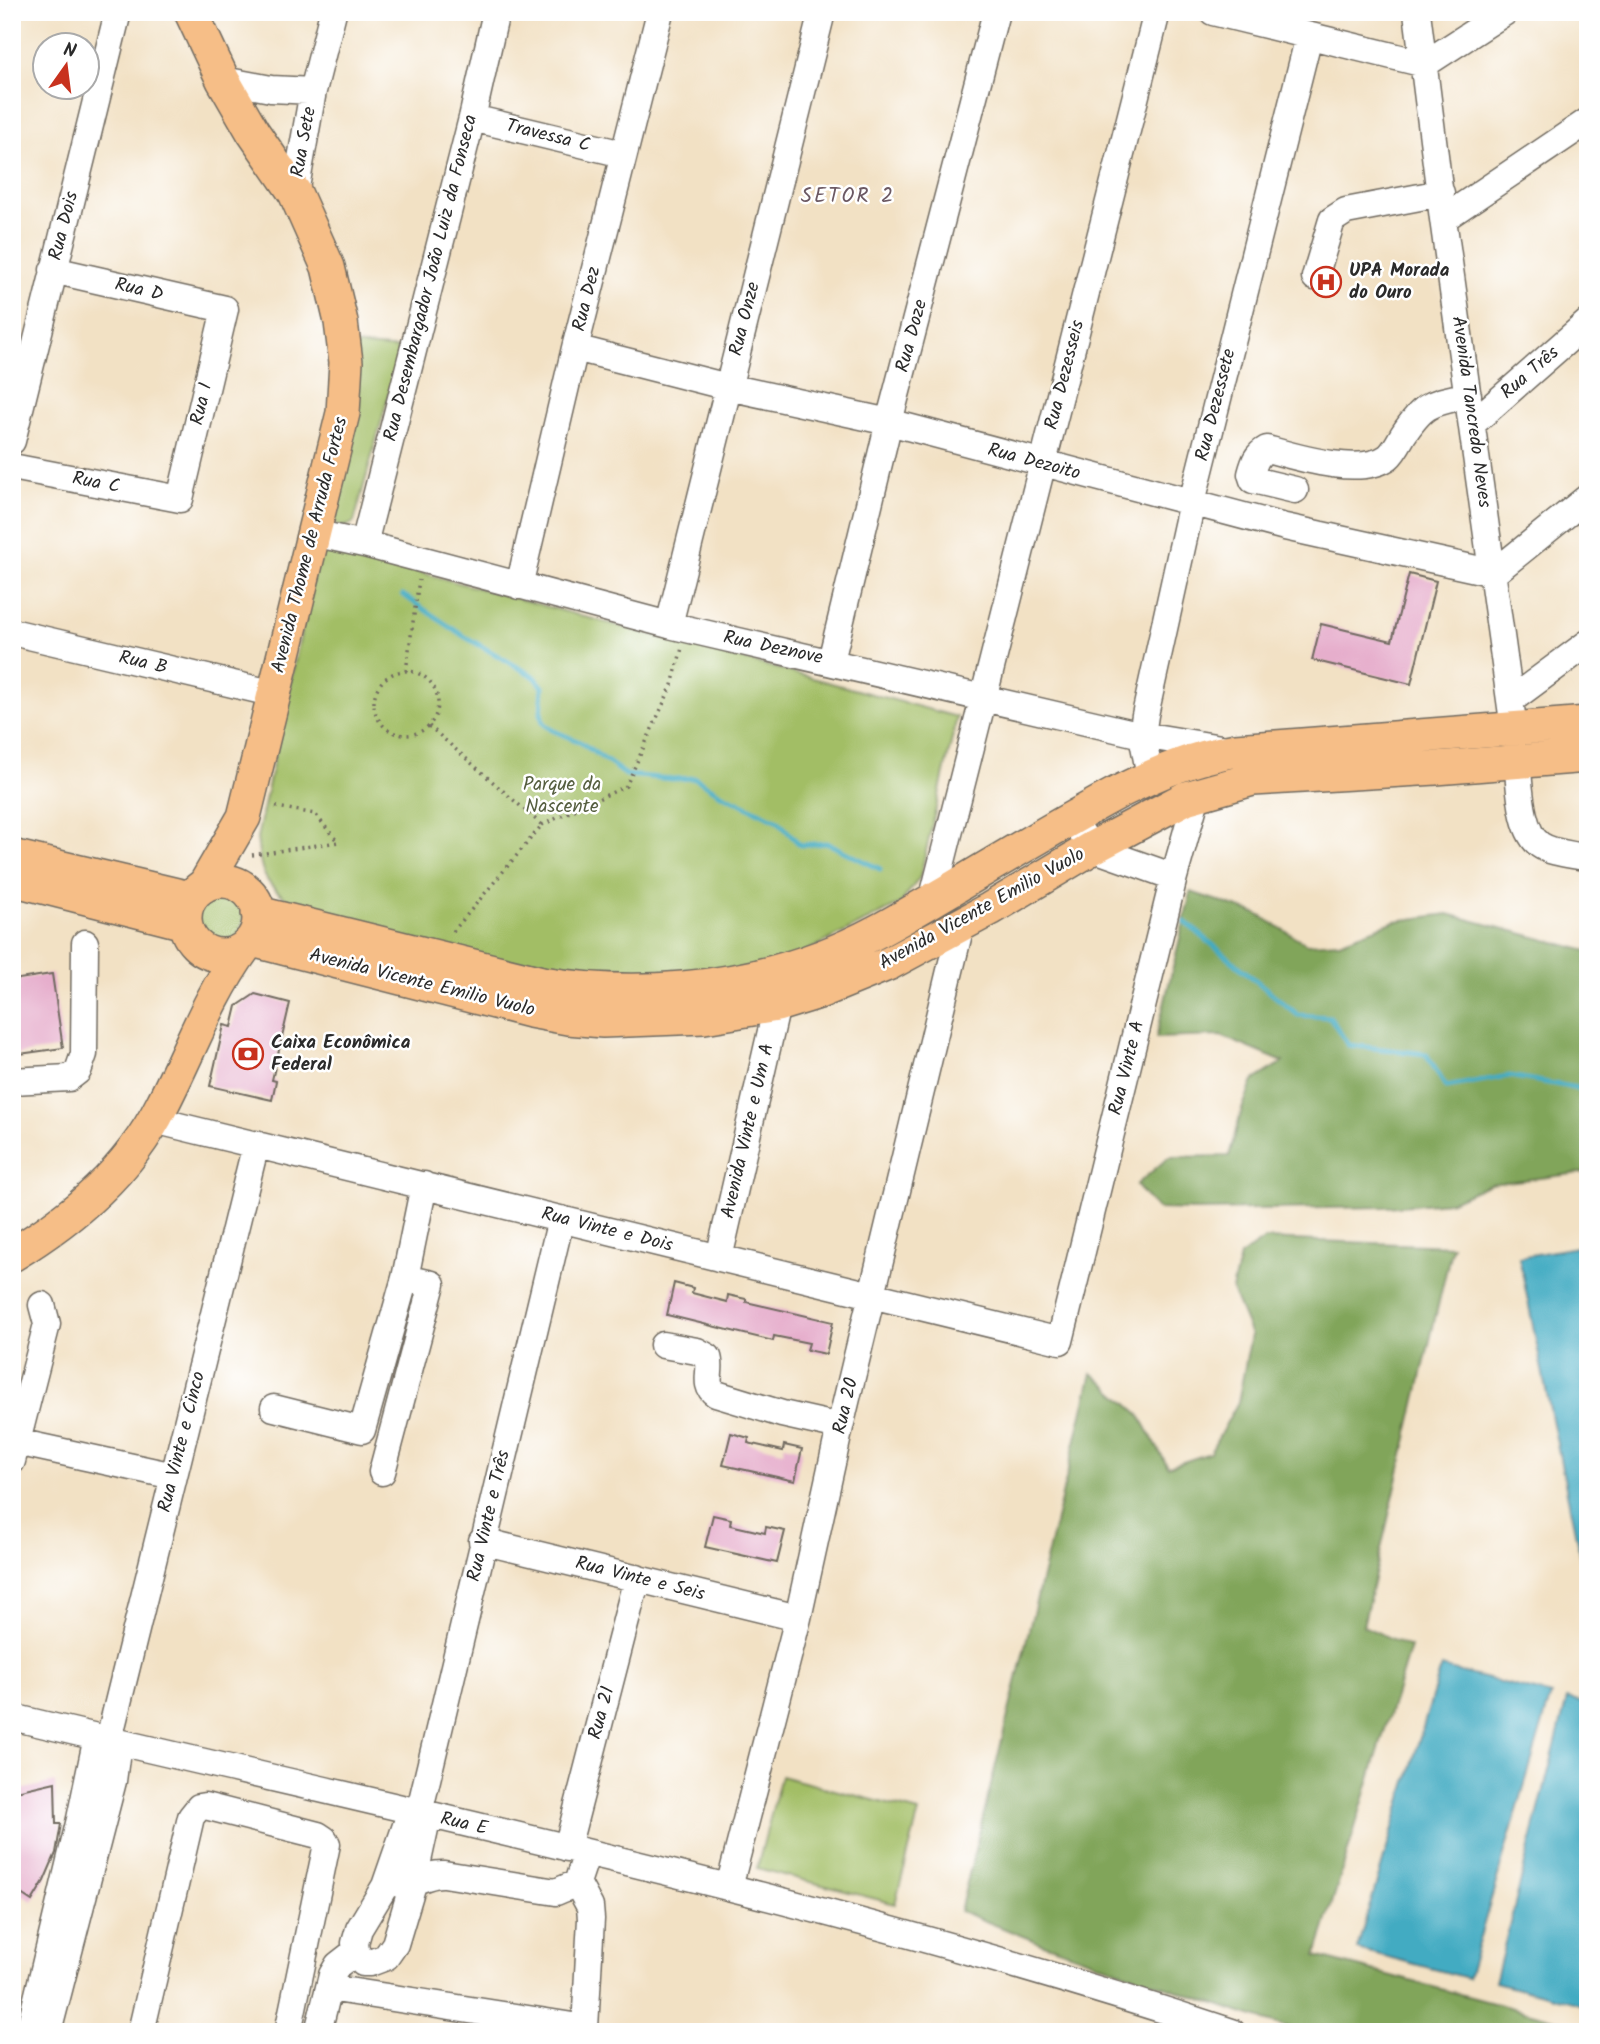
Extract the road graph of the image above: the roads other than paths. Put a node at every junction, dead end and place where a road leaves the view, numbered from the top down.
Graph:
1 (118, 12) edge
2 (191, 12) edge
3 (333, 12) edge
4 (496, 12) edge
5 (660, 12) edge
6 (822, 12) edge
7 (996, 12) edge
8 (1157, 12) edge
9 (1213, 12) edge
10 (1417, 12) edge
11 (1505, 12) edge
12 (1309, 36) junction
13 (1425, 64) junction
14 (223, 80) junction
15 (313, 91) junction
16 (472, 117) junction
17 (1588, 121) edge
18 (623, 154) junction
19 (295, 193) junction
20 (1442, 206) junction
21 (53, 270) junction
22 (1315, 277) dead end
23 (225, 309) joint
24 (1588, 322) edge
25 (575, 348) junction
26 (728, 387) junction
27 (1468, 395) junction
28 (889, 422) junction
29 (1472, 424) junction
30 (12, 441) edge
31 (1304, 459) junction
32 (1043, 464) junction
33 (12, 467) edge
34 (1295, 490) junction
35 (1588, 497) edge
36 (180, 499) joint
37 (1192, 502) junction
38 (1285, 527) junction
39 (313, 533) junction
40 (365, 544) junction
41 (1494, 573) junction
42 (519, 586) junction
43 (678, 627) junction
44 (12, 632) edge
45 (1588, 643) edge
46 (831, 661) junction
47 (275, 694) junction
48 (983, 698) junction
49 (1512, 714) junction
50 (1588, 723) edge
51 (1142, 735) junction
52 (1236, 750) junction
53 (1588, 756) edge
54 (1517, 762) junction
55 (1150, 776) junction
56 (1197, 795) junction
57 (246, 809) junction
58 (1071, 818) junction
59 (1092, 848) junction
60 (12, 856) edge
61 (1588, 858) edge
62 (1174, 877) junction
63 (12, 879) edge
64 (932, 901) junction
65 (193, 902) junction
66 (251, 924) junction
67 (961, 925) junction
68 (85, 943) dead end
69 (777, 1005) junction
70 (12, 1081) edge
71 (154, 1120) junction
72 (256, 1144) junction
73 (424, 1185) junction
74 (561, 1219) junction
75 (12, 1255) edge
76 (719, 1258) junction
77 (405, 1278) junction
78 (872, 1295) junction
79 (42, 1304) dead end
80 (1060, 1341) joint
81 (663, 1345) dead end
82 (274, 1408) dead end
83 (840, 1427) junction
84 (14, 1448) edge
85 (382, 1472) dead end
86 (174, 1476) junction
87 (482, 1541) junction
88 (637, 1578) junction
89 (799, 1618) junction
90 (12, 1717) edge
91 (108, 1739) junction
92 (258, 1775) junction
93 (419, 1813) junction
94 (249, 1816) junction
95 (577, 1850) junction
96 (413, 1884) junction
97 (386, 1886) junction
98 (729, 1886) junction
99 (574, 1891) junction
100 (356, 1951) junction
101 (328, 1988) junction
102 (39, 2026) edge
103 (585, 2030) edge
104 (141, 2032) edge
105 (288, 2032) edge
106 (318, 2032) edge
107 (1232, 2032) edge

1 - 21 street, Rua Dois
2 - 14 main road, Avenida Thome de Arruda Fortes
3 - 15 street, Rua Sete
4 - 16 street, Rua Desembargador João Luiz da Fonseca
5 - 18 street, Rua Dez
6 - 26 street, Rua Onze
7 - 28 street, Rua Doze
8 - 32 street, Rua Dezesseis
9 - 12 street
10 - 13 street, Avenida Tancredo Neves
11 - 13 street
12 - 13 street
12 - 37 street, Rua Dezessete
13 - 20 street, Avenida Tancredo Neves
14 - 15 street, Rua Sete
14 - 19 main road, Avenida Thome de Arruda Fortes
15 - 19 street, Rua Sete
16 - 18 street, Travessa C
16 - 40 street, Rua Desembargador João Luiz da Fonseca
17 - 20 street
18 - 25 street, Rua Dez
19 - 39 main road, Avenida Thome de Arruda Fortes
20 - 22 street
20 - 27 street, Avenida Tancredo Neves
21 - 23 street, Rua D
21 - 30 street, Rua Dois
23 - 36 street, Rua I
24 - 29 street, Rua Três
25 - 26 street, Rua Dezoito
25 - 42 street, Rua Dez
26 - 28 street, Rua Dezoito
26 - 43 street, Rua Onze
27 - 29 street, Avenida Tancredo Neves
27 - 31 street
28 - 32 street, Rua Dezoito
28 - 46 street, Rua Doze
29 - 41 street, Avenida Tancredo Neves
31 - 34 street
31 - 34 street
32 - 37 street, Rua Dezoito
32 - 48 street, Rua Dezesseis
33 - 36 street, Rua C
34 - 38 street
35 - 41 street
37 - 38 street, Rua Dezoito
37 - 51 street, Rua Dezessete
38 - 41 street, Rua Dezoito
39 - 40 street, Rua Deznove
39 - 47 main road, Avenida Thome de Arruda Fortes
40 - 42 street, Rua Deznove
41 - 49 street, Avenida Tancredo Neves
42 - 43 street, Rua Deznove
43 - 46 street, Rua Deznove
44 - 47 street, Rua B
45 - 49 street
46 - 48 street, Rua Deznove
47 - 57 main road, Avenida Thome de Arruda Fortes
48 - 51 street, Rua Deznove
48 - 64 street, Rua Dezesseis
49 - 50 main road, Avenida Vicente Emilio Vuolo
49 - 52 main road, Avenida Vicente Emilio Vuolo
51 - 52 street, Rua Deznove
51 - 55 street, Rua Dezessete
52 - 55 main road, Avenida Vicente Emilio Vuolo
53 - 54 main road, Avenida Vicente Emilio Vuolo
54 - 56 main road, Avenida Vicente Emilio Vuolo
54 - 61 street
55 - 58 main road, Avenida Vicente Emilio Vuolo
56 - 59 main road, Avenida Vicente Emilio Vuolo
56 - 62 street, Rua Vinte A
57 - 65 main road, Avenida Thome de Arruda Fortes
57 - 66 main road, Avenida Thome de Arruda Fortes
58 - 59 street
58 - 64 main road, Avenida Vicente Emilio Vuolo
59 - 62 street
59 - 67 main road, Avenida Vicente Emilio Vuolo
60 - 65 main road
62 - 80 street, Rua Vinte A
63 - 65 main road
64 - 66 main road, Avenida Vicente Emilio Vuolo
65 - 66 main road
65 - 66 main road
66 - 69 main road, Avenida Vicente Emilio Vuolo
66 - 71 main road
67 - 69 main road, Avenida Vicente Emilio Vuolo
67 - 78 street, Rua 20
68 - 70 street
69 - 76 street, Avenida Vinte e Um A
71 - 72 street, Rua Vinte e Dois
71 - 75 main road
72 - 73 street, Rua Vinte e Dois
72 - 86 street, Rua Vinte e Cinco
73 - 74 street, Rua Vinte e Dois
73 - 77 street
74 - 76 street, Rua Vinte e Dois
74 - 87 street, Rua Vinte e Três
76 - 78 street, Rua Vinte e Dois
77 - 82 street
77 - 85 street
78 - 80 street, Rua Vinte e Dois
78 - 83 street, Rua 20
79 - 84 street
81 - 83 street
83 - 89 street, Rua 20
84 - 86 street
86 - 91 street, Rua Vinte e Cinco
87 - 88 street, Rua Vinte e Seis
87 - 93 street, Rua Vinte e Três
88 - 89 street, Rua Vinte e Seis
88 - 95 street, Rua 21
89 - 98 street, Rua 20
90 - 91 street, Rua E
91 - 92 street, Rua E
91 - 102 street, Rua Vinte e Cinco
92 - 93 street, Rua E
92 - 94 street
93 - 95 street, Rua E
93 - 96 street
93 - 97 street
94 - 104 street
94 - 105 street
95 - 98 street, Rua E
95 - 99 street, Rua 21
96 - 97 street
96 - 99 street
96 - 100 street
97 - 100 street
98 - 107 street, Rua E
99 - 103 street
100 - 101 street
101 - 103 street
101 - 106 street

